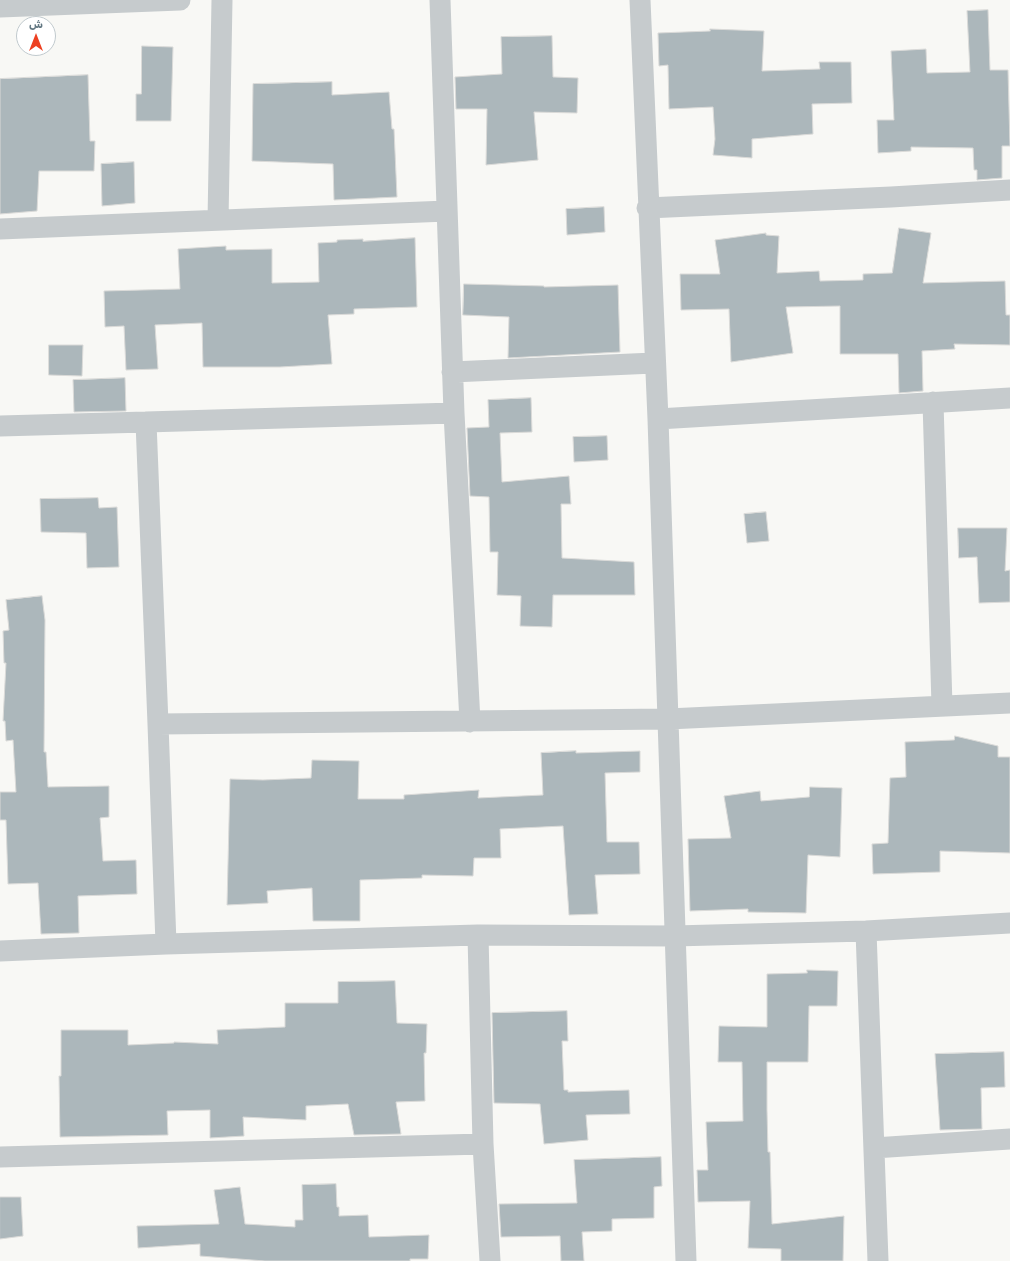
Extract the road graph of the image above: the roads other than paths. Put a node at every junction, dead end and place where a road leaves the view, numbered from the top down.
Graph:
1 (129, 0) edge
2 (180, 0) edge
3 (222, 0) edge
4 (440, 0) edge
5 (640, 0) edge
6 (0, 7) edge
7 (1010, 190) edge
8 (647, 208) junction
9 (447, 211) junction
10 (218, 220) junction
11 (0, 229) edge
12 (654, 364) junction
13 (452, 372) junction
14 (1010, 398) edge
15 (933, 402) junction
16 (454, 413) junction
17 (658, 419) junction
18 (146, 422) junction
19 (0, 426) edge
20 (1010, 703) edge
21 (942, 706) junction
22 (668, 719) junction
23 (470, 722) junction
24 (158, 724) junction
25 (1010, 923) edge
26 (866, 931) junction
27 (478, 935) junction
28 (674, 936) junction
29 (166, 944) junction
30 (0, 951) edge
31 (1010, 1140) edge
32 (483, 1144) junction
33 (874, 1148) junction
34 (0, 1157) edge
35 (490, 1261) edge
36 (686, 1261) edge
37 (878, 1261) edge

1 - 2 street
1 - 6 street
3 - 10 street
4 - 9 street
5 - 8 street
7 - 8 street
8 - 12 street
9 - 10 street
9 - 13 street
10 - 11 street
12 - 13 street
12 - 17 street
13 - 16 street
14 - 15 street
15 - 17 street
15 - 21 street
16 - 18 street
16 - 23 street
17 - 22 street
18 - 19 street
18 - 24 street
20 - 21 street
21 - 22 street
22 - 23 street
22 - 28 street
23 - 24 street
24 - 29 street
25 - 26 street
26 - 28 street
26 - 33 street
27 - 28 street
27 - 29 street
27 - 32 street
28 - 36 street
29 - 30 street
31 - 33 street
32 - 34 street
32 - 35 street
33 - 37 street

